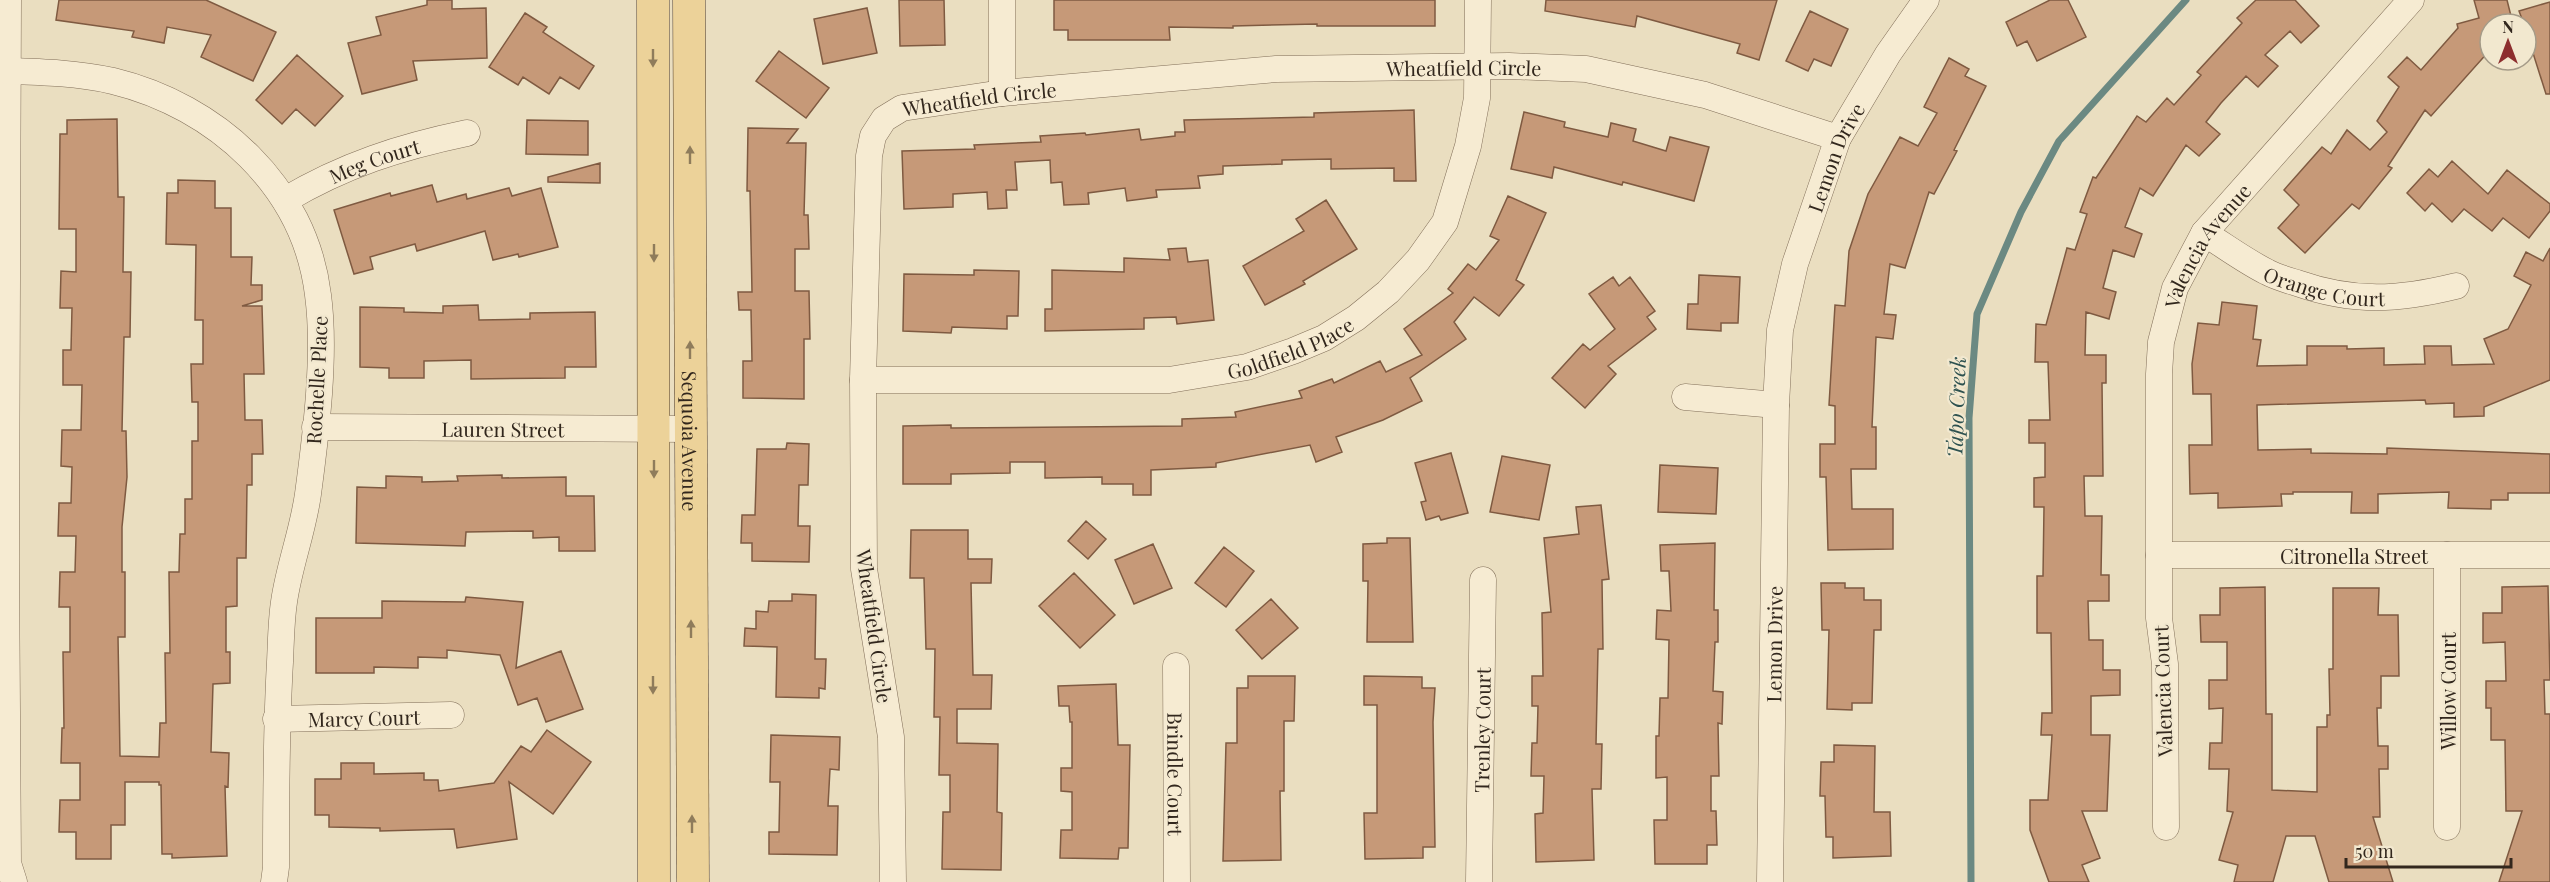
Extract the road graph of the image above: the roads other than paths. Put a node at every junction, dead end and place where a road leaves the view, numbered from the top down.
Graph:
1 (8, 0) edge
2 (653, 0) edge
3 (689, 0) edge
4 (1002, 0) edge
5 (1478, 0) edge
6 (1926, 0) edge
7 (2411, 0) edge
8 (1477, 67) junction
9 (8, 71) junction
10 (1002, 93) junction
11 (467, 133) dead end
12 (1838, 138) junction
13 (285, 200) junction
14 (2204, 233) junction
15 (2456, 286) dead end
16 (863, 381) junction
17 (1685, 397) dead end
18 (1776, 405) junction
19 (315, 427) junction
20 (654, 429) junction
21 (690, 429) junction
22 (2159, 555) junction
23 (2447, 555) junction
24 (2550, 555) edge
25 (3, 561) edge
26 (1483, 580) dead end
27 (1176, 666) dead end
28 (452, 716) dead end
29 (276, 719) junction
30 (2166, 827) dead end
31 (2447, 827) dead end
32 (14, 882) edge
33 (273, 882) edge
34 (654, 882) edge
35 (693, 882) edge
36 (893, 882) edge
37 (1177, 882) edge
38 (1479, 882) edge
39 (1770, 882) edge

1 - 9 street
2 -> 20 main road, Sequoia Avenue
21 -> 3 main road, Sequoia Avenue
4 - 10 street
5 - 8 street, Goldfield Place
6 - 12 street, Lemon Drive
7 - 14 street, Valencia Avenue
8 - 10 street, Wheatfield Circle
8 - 12 street, Wheatfield Circle
8 - 16 street, Goldfield Place
9 - 13 street, Rochelle Place
9 - 25 street
10 - 16 street, Wheatfield Circle
11 - 13 street, Meg Court
12 - 18 street, Lemon Drive
13 - 19 street, Rochelle Place
14 - 15 street, Orange Court
14 - 22 street, Valencia Avenue
16 - 36 street, Wheatfield Circle
17 - 18 street
18 - 39 street, Lemon Drive
19 - 20 street, Lauren Street
19 - 29 street, Rochelle Place
20 - 21 street, Lauren Street
20 -> 34 main road, Sequoia Avenue
35 -> 21 main road, Sequoia Avenue
22 - 23 street, Citronella Street
22 - 30 street, Valencia Court
23 - 24 street, Citronella Street
23 - 31 street, Willow Court
25 - 32 street
26 - 38 street, Trenley Court
27 - 37 street, Brindle Court
28 - 29 street, Marcy Court
29 - 33 street, Rochelle Place

